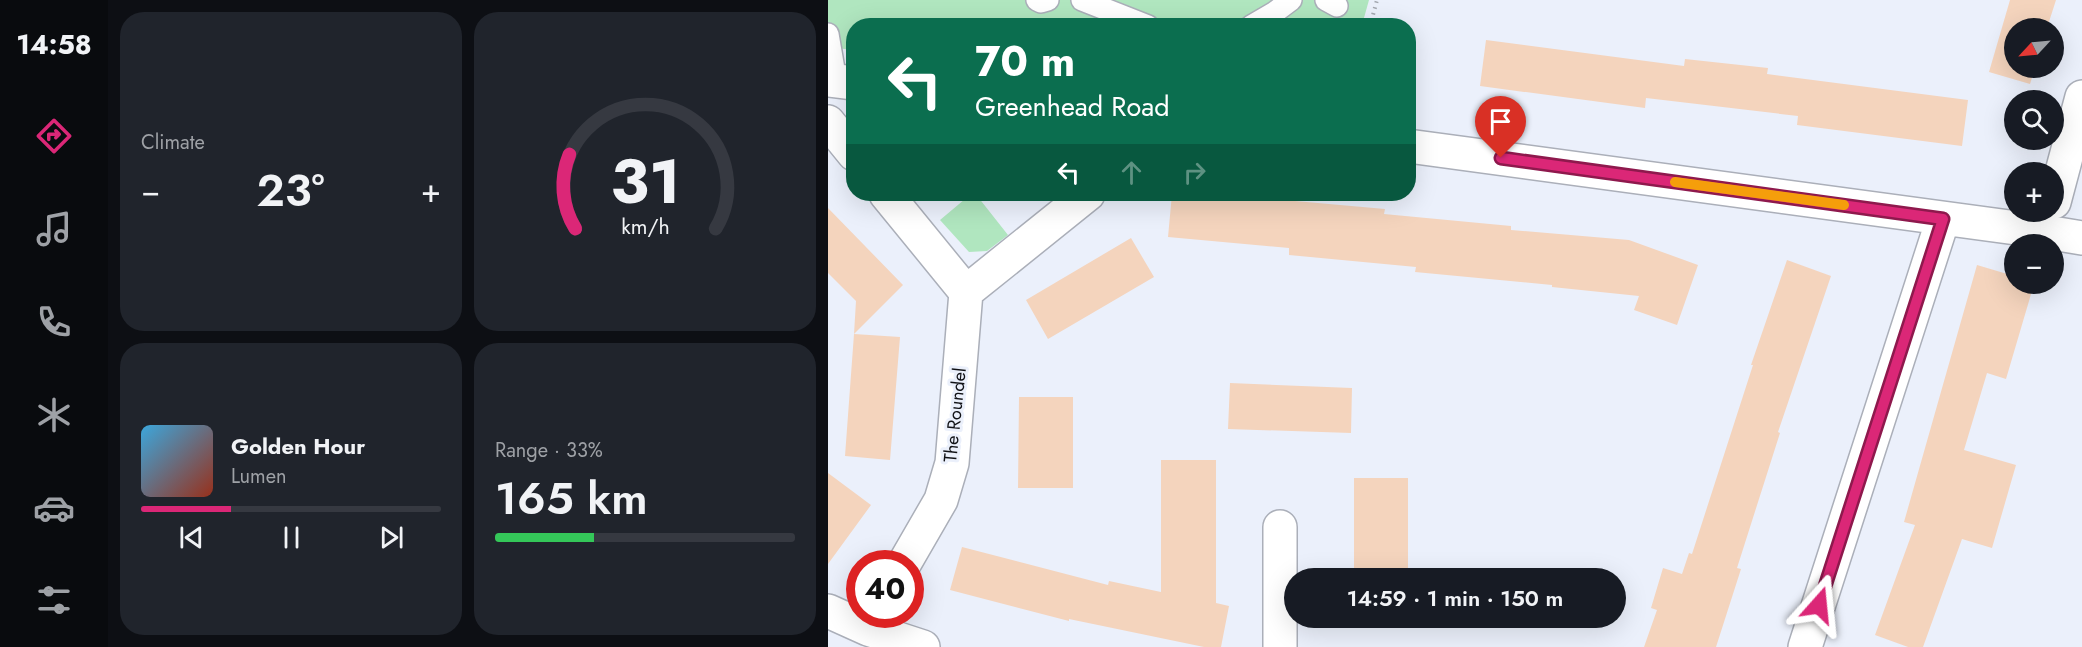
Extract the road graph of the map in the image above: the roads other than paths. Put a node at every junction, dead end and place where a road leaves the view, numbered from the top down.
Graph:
1 (1037, 0) edge
2 (1048, 0) edge
3 (1092, 2) edge
4 (1129, 18) edge
5 (828, 34) edge
6 (839, 81) edge
7 (2082, 97) edge
8 (828, 122) edge
9 (846, 144) edge
10 (1416, 147) edge
11 (2064, 163) edge
12 (892, 201) edge
13 (1079, 201) edge
14 (2004, 217) edge
15 (1943, 219) junction
16 (2060, 222) edge
17 (2082, 238) edge
18 (966, 292) junction
19 (1280, 527) dead end
20 (912, 550) edge
21 (828, 611) edge
22 (866, 630) edge
23 (922, 647) edge
24 (1280, 647) edge
25 (1805, 647) edge

1 - 2 lane
3 - 4 lane
5 - 6 lane
7 - 11 street
8 - 9 street
10 - 15 street
12 - 18 street
13 - 18 street
14 - 15 street
15 - 25 street
16 - 17 street
18 - 20 street, The Roundel
19 - 24 street
21 - 22 street
22 - 23 street

